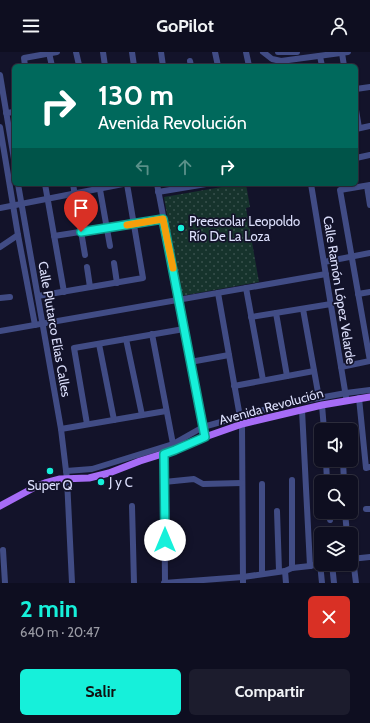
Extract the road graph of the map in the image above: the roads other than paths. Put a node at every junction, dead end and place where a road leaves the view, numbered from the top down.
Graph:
1 (57, 52) edge
2 (76, 52) edge
3 (103, 52) edge
4 (132, 52) edge
5 (161, 52) edge
6 (215, 52) edge
7 (246, 52) edge
8 (263, 52) edge
9 (278, 52) edge
10 (292, 52) edge
11 (345, 52) edge
12 (49, 54) junction
13 (320, 56) junction
14 (291, 63) edge
15 (25, 64) edge
16 (52, 64) edge
17 (79, 64) edge
18 (105, 64) edge
19 (134, 64) edge
20 (163, 64) edge
21 (218, 64) edge
22 (249, 64) edge
23 (322, 64) edge
24 (344, 64) edge
25 (0, 75) edge
26 (370, 87) edge
27 (358, 89) edge
28 (12, 112) edge
29 (6, 113) junction
30 (370, 126) edge
31 (0, 127) edge
32 (358, 128) edge
33 (12, 148) edge
34 (370, 155) edge
35 (358, 158) edge
36 (7, 172) junction
37 (0, 174) edge
38 (368, 185) edge
39 (18, 186) edge
40 (45, 186) edge
41 (73, 186) edge
42 (99, 186) edge
43 (126, 186) edge
44 (157, 186) edge
45 (194, 186) edge
46 (311, 186) edge
47 (158, 192) junction
48 (74, 193) junction
49 (48, 198) junction
50 (22, 203) junction
51 (13, 205) junction
52 (370, 205) edge
53 (0, 208) edge
54 (163, 219) junction
55 (134, 223) junction
56 (107, 228) junction
57 (81, 232) junction
58 (18, 236) junction
59 (54, 236) junction
60 (110, 246) dead end
61 (0, 247) edge
62 (370, 253) edge
63 (85, 255) dead end
64 (352, 257) junction
65 (324, 262) junction
66 (114, 263) dead end
67 (87, 266) dead end
68 (326, 274) junction
69 (117, 283) junction
70 (90, 287) junction
71 (246, 288) junction
72 (64, 292) junction
73 (370, 292) edge
74 (218, 293) junction
75 (358, 294) junction
76 (38, 296) junction
77 (10, 297) dead end
78 (0, 298) edge
79 (179, 300) junction
80 (331, 304) junction
81 (303, 309) junction
82 (276, 313) junction
83 (251, 317) junction
84 (42, 323) junction
85 (35, 325) junction
86 (184, 329) junction
87 (0, 331) edge
88 (152, 334) junction
89 (126, 339) junction
90 (99, 344) junction
91 (228, 355) junction
92 (190, 362) junction
93 (370, 362) edge
94 (341, 367) junction
95 (314, 371) junction
96 (287, 376) junction
97 (263, 380) junction
98 (234, 386) junction
99 (370, 390) edge
100 (346, 397) junction
101 (370, 397) edge
102 (359, 398) junction
103 (320, 401) junction
104 (302, 410) junction
105 (166, 411) junction
106 (142, 415) junction
107 (114, 420) junction
108 (241, 421) junction
109 (323, 423) edge
110 (87, 424) junction
111 (203, 427) junction
112 (61, 429) junction
113 (205, 437) junction
114 (173, 444) junction
115 (164, 454) junction
116 (370, 467) edge
117 (67, 475) junction
118 (292, 480) dead end
119 (164, 482) junction
120 (242, 483) junction
121 (262, 484) dead end
122 (0, 506) edge
123 (132, 506) dead end
124 (277, 511) dead end
125 (3, 550) dead end
126 (370, 557) edge
127 (358, 558) edge
128 (314, 565) edge
129 (310, 566) junction
130 (292, 568) junction
131 (282, 571) junction
132 (321, 571) edge
133 (333, 571) edge
134 (354, 571) edge
135 (262, 574) junction
136 (243, 580) edge
137 (5, 583) edge
138 (72, 583) edge
139 (134, 583) edge
140 (164, 583) edge
141 (286, 583) edge
142 (322, 583) edge
143 (334, 583) edge
144 (356, 583) edge

1 - 12 street
2 - 17 street
3 - 18 street
4 - 19 street
5 - 20 street
6 - 21 street
7 - 22 street
8 - 14 street
9 - 10 street
11 - 13 street
11 - 24 street
12 - 15 street
12 - 16 street
13 - 14 street
13 - 23 street
25 - 29 street
26 - 27 street
28 - 29 street
29 - 33 street
30 - 32 street
31 - 36 street, Calle Plutarco Elías Calles
34 - 35 street
36 - 37 street
36 - 51 street, Calle Plutarco Elías Calles
38 - 52 street
38 - 64 street
39 - 50 street, Calle Plutarco Elías Calles
40 - 49 street
41 - 48 street
42 - 48 street
42 - 56 street
43 - 55 street
44 - 47 street
45 - 47 street
46 - 65 street, Calle Ramón López Velarde
47 - 54 street
48 - 49 street
48 - 57 street
49 - 50 street
49 - 59 street
50 - 51 street
50 - 76 street, Calle Plutarco Elías Calles
51 - 53 street
51 - 58 street, Calle Plutarco Elías Calles
54 - 55 street
54 - 79 street
55 - 56 street
55 - 69 street
56 - 57 street
56 - 60 street
57 - 59 street
57 - 63 street
58 - 61 street
58 - 85 street, Calle Plutarco Elías Calles
59 - 72 street
62 - 64 street
64 - 65 street
64 - 75 street
65 - 68 street, Calle Ramón López Velarde
66 - 69 street
67 - 70 street
68 - 71 street
68 - 80 street, Calle Ramón López Velarde
69 - 70 street
70 - 72 street
71 - 74 street
71 - 83 street
72 - 76 street
73 - 75 street
74 - 79 street
74 - 91 street
75 - 93 street
76 - 84 street, Calle Plutarco Elías Calles
77 - 78 street
79 - 84 street
79 - 86 street
80 - 81 street
80 - 94 street, Calle Ramón López Velarde
81 - 82 street
81 - 95 street
82 - 83 street
82 - 96 street
83 - 97 street
84 - 85 street
84 - 112 street, Calle Plutarco Elías Calles
85 - 87 street
86 - 88 street
86 - 92 street
88 - 89 street
88 - 105 street
89 - 90 street
89 - 106 street
90 - 107 street
90 - 110 street
91 - 92 street
91 - 98 street
92 - 111 street
93 - 94 street
94 - 100 street, Calle Ramón López Velarde
95 - 96 street
95 - 103 street
96 - 97 street
97 - 98 street
98 - 108 street
99 - 100 street, Avenida Revolución
100 - 102 main road, Avenida Revolución
100 - 103 main road, Avenida Revolución
101 - 102 main road, Avenida Revolución
102 - 116 street
103 - 104 main road, Avenida Revolución
103 - 108 street, Avenida Revolución
103 - 109 street
104 - 108 main road, Avenida Revolución
104 - 129 street
105 - 106 street
105 - 114 street
106 - 107 street
107 - 110 street
108 - 111 street, Avenida Revolución
108 - 113 main road, Avenida Revolución
108 - 120 street
110 - 112 street
111 - 113 street
111 - 114 street, Avenida Revolución
112 - 117 street, Calle Plutarco Elías Calles
113 - 115 main road, Avenida Revolución
114 - 117 street, Avenida Revolución
115 - 117 main road, Avenida Revolución
115 - 119 street
117 - 122 main road, Avenida Revolución
117 - 138 street, Calle Plutarco Elías Calles
118 - 130 street
119 - 120 street
119 - 140 street
120 - 136 street
121 - 135 street
123 - 139 street
124 - 131 street
125 - 137 street
126 - 127 street
128 - 129 street
129 - 130 street
130 - 131 street
131 - 135 street
131 - 141 street
132 - 142 street
133 - 143 street
134 - 144 street
135 - 136 street
136 - 140 street

